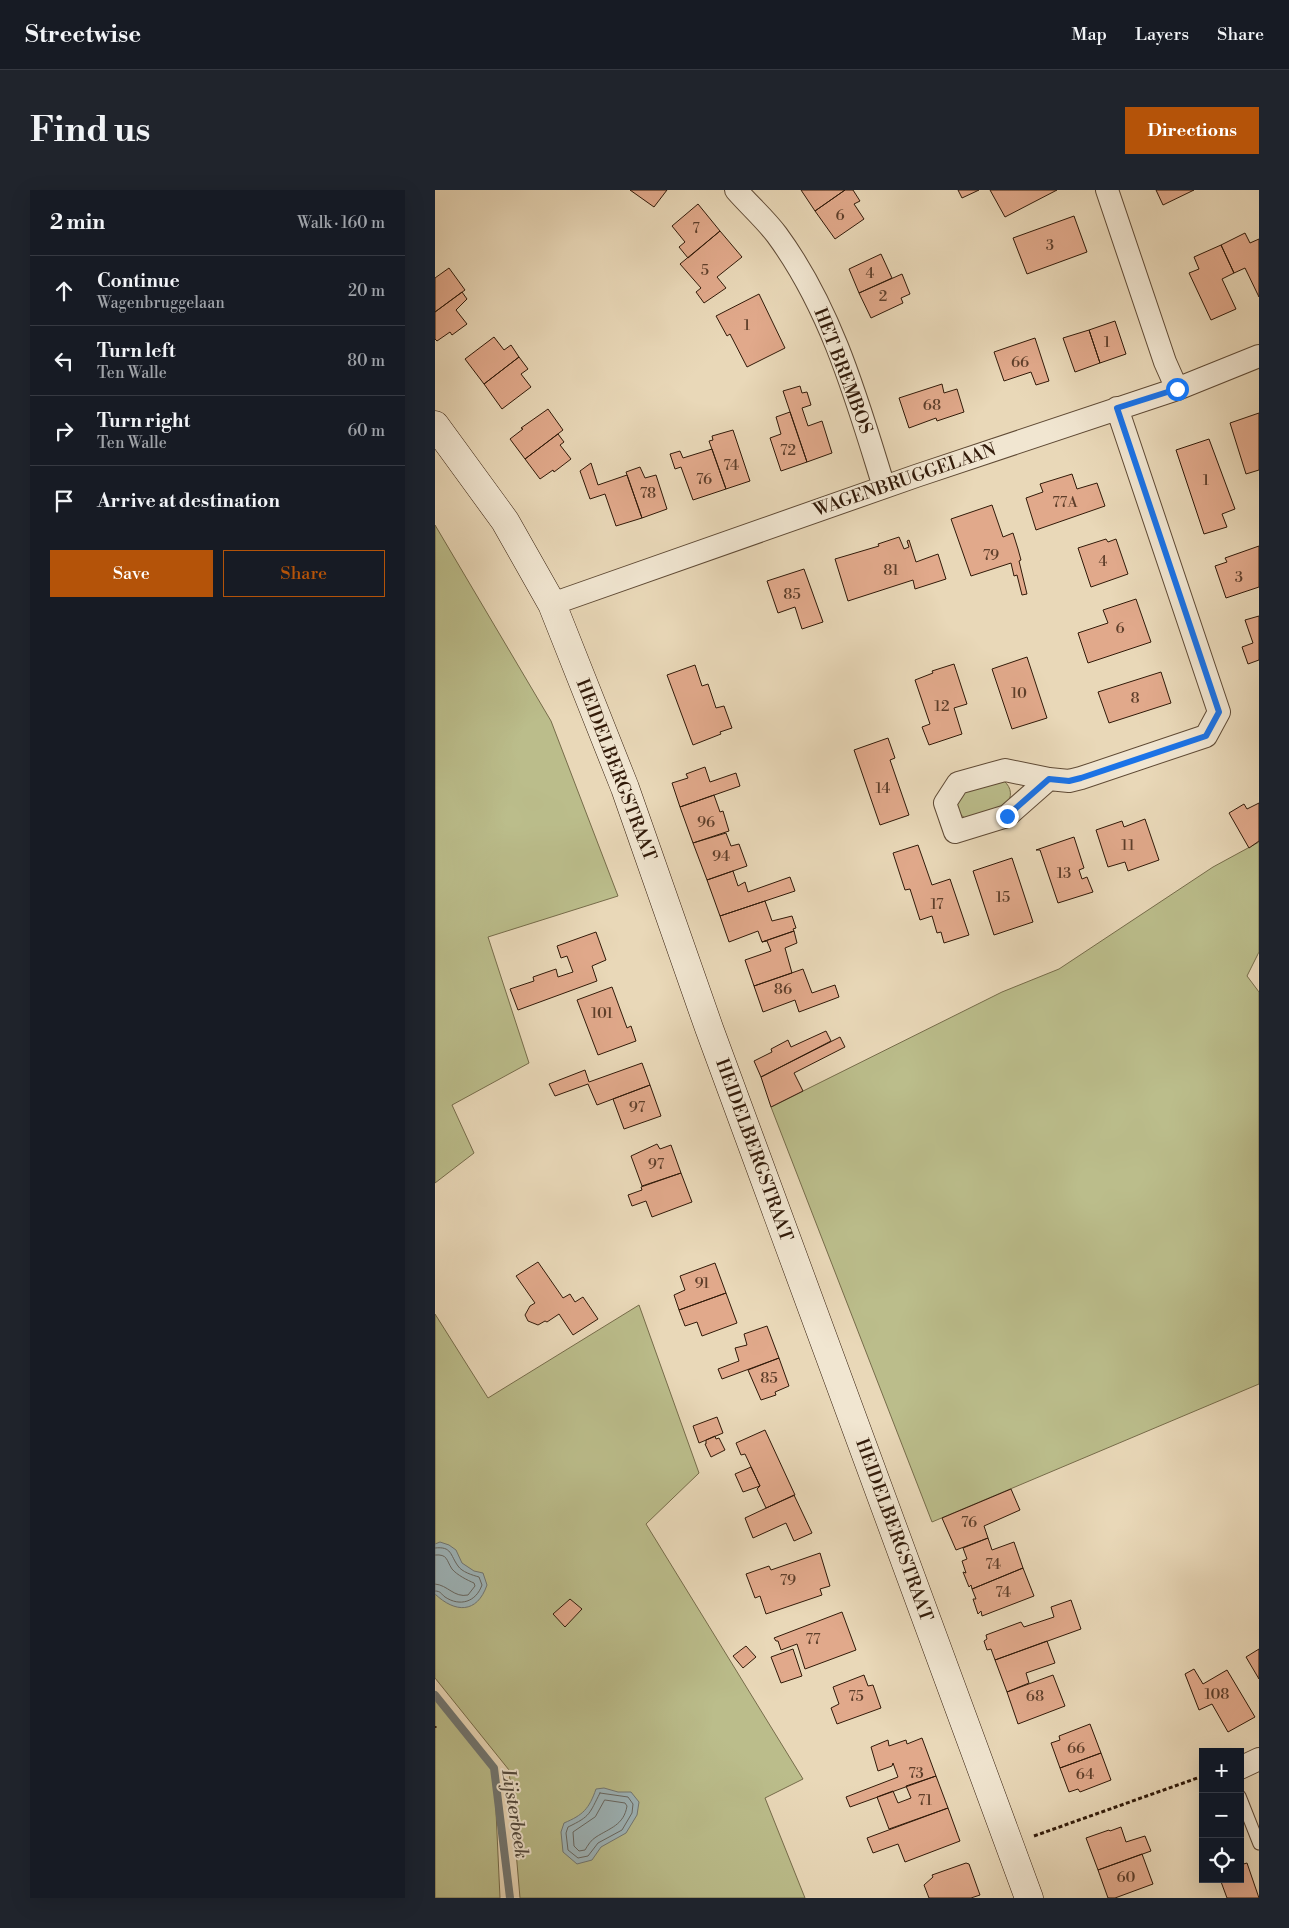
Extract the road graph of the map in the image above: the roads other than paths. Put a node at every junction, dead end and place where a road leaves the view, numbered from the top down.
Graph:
1 (736, 190) edge
2 (1107, 190) edge
3 (1259, 356) edge
4 (1177, 389) junction
5 (1117, 408) junction
6 (435, 425) edge
7 (884, 487) junction
8 (551, 604) junction
9 (1049, 779) dead end
10 (1259, 1759) edge
11 (1244, 1766) edge
12 (1244, 1806) edge
13 (1259, 1844) edge
14 (1029, 1898) edge

1 - 7 street, HET BREMBOS
2 - 4 street
3 - 4 street, WAGENBRUGGELAAN
4 - 5 street, WAGENBRUGGELAAN
5 - 7 street, WAGENBRUGGELAAN
5 - 9 street
6 - 8 main road, HEIDELBERGSTRAAT
7 - 8 street, WAGENBRUGGELAAN
8 - 14 main road, HEIDELBERGSTRAAT
10 - 11 street
12 - 13 lane

